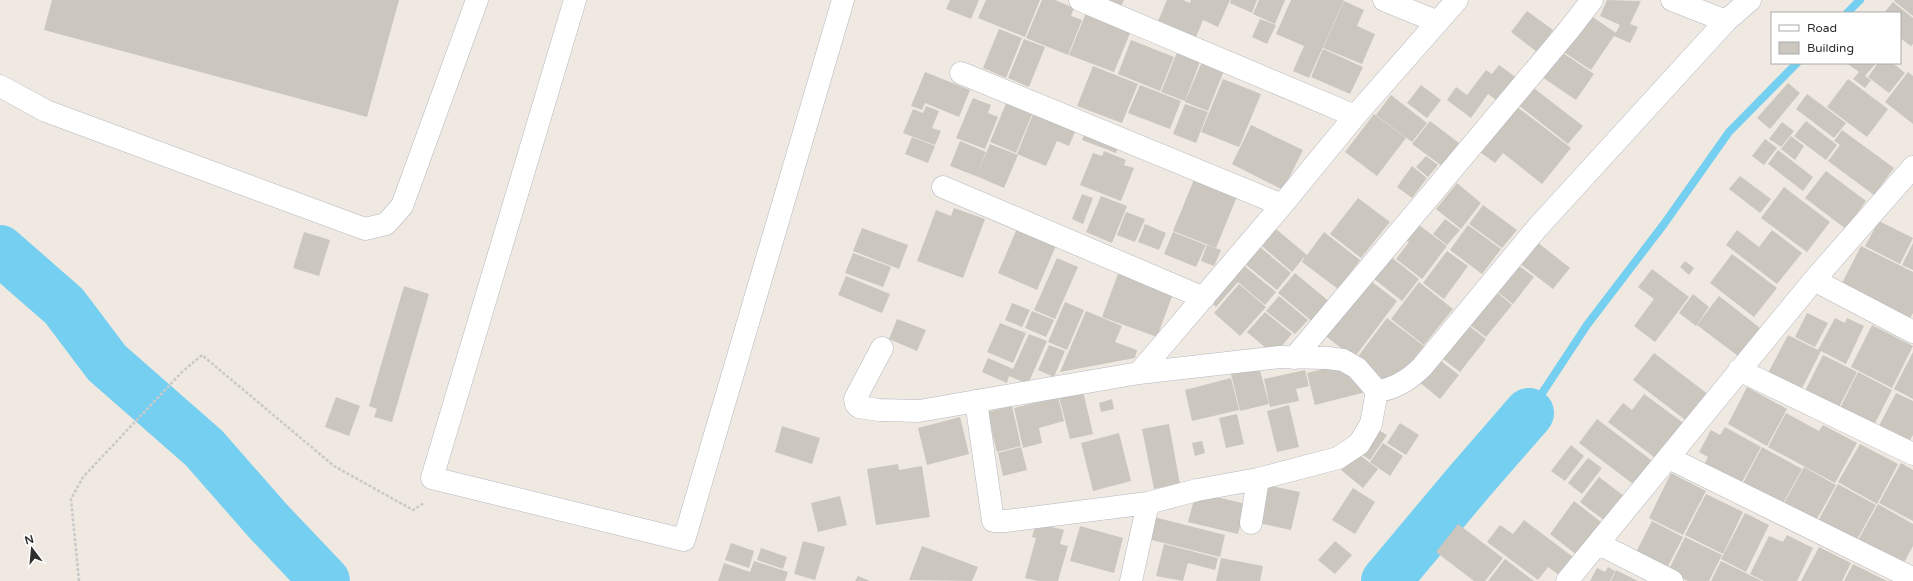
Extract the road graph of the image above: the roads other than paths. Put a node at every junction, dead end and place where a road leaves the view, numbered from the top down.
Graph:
1 (477, 0) edge
2 (575, 0) edge
3 (843, 0) edge
4 (1080, 0) edge
5 (1384, 0) edge
6 (1457, 0) edge
7 (1592, 0) edge
8 (1672, 0) edge
9 (1750, 0) edge
10 (1726, 21) junction
11 (1438, 22) junction
12 (961, 73) dead end
13 (0, 86) edge
14 (1355, 116) junction
15 (1913, 167) edge
16 (943, 187) dead end
17 (1282, 205) junction
18 (1814, 280) junction
19 (1204, 298) junction
20 (1913, 332) edge
21 (882, 348) dead end
22 (1294, 358) junction
23 (1739, 370) junction
24 (1139, 373) junction
25 (1377, 391) junction
26 (976, 401) junction
27 (1913, 454) edge
28 (1669, 458) junction
29 (1258, 480) junction
30 (1148, 503) junction
31 (1251, 523) dead end
32 (1599, 544) junction
33 (1912, 578) edge
34 (1130, 581) edge
35 (1567, 581) edge
36 (1672, 581) edge

1 - 13 street
2 - 3 street
4 - 14 street
5 - 11 street
6 - 11 street
7 - 22 street
8 - 10 street
9 - 10 street
10 - 25 street
11 - 14 street
12 - 17 street
14 - 17 street
15 - 18 street
16 - 19 street
17 - 19 street
18 - 20 street
18 - 23 street
19 - 24 street
21 - 26 street
22 - 24 street
22 - 25 street
23 - 27 street
23 - 28 street
24 - 26 street
25 - 29 street
26 - 30 street
28 - 32 street
28 - 33 street
29 - 30 street
29 - 31 street
30 - 34 street
32 - 35 street
32 - 36 street

